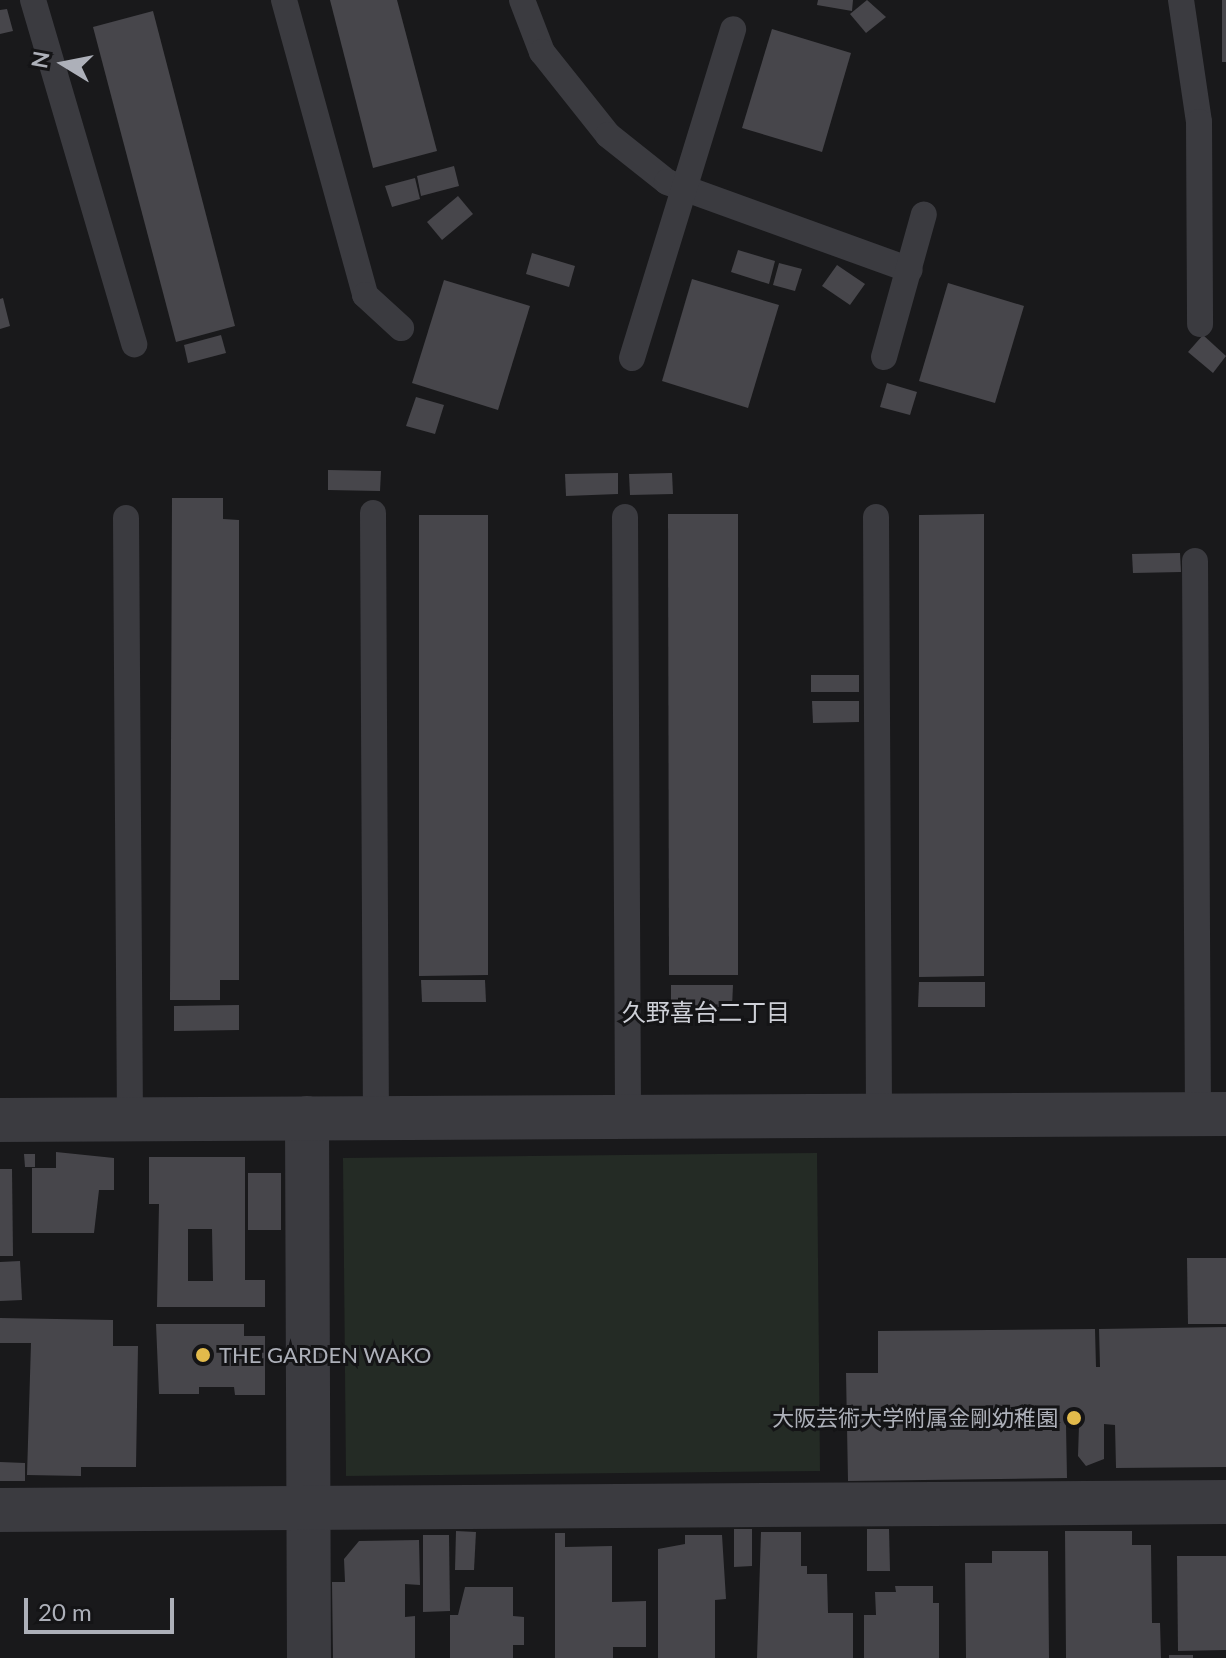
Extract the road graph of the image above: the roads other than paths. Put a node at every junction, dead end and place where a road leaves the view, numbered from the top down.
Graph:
1 (33, 0) edge
2 (284, 0) edge
3 (522, 0) edge
4 (1181, 0) edge
5 (733, 29) dead end
6 (684, 188) junction
7 (924, 214) dead end
8 (910, 270) junction
9 (1200, 324) dead end
10 (401, 328) dead end
11 (134, 344) dead end
12 (884, 357) dead end
13 (632, 358) dead end
14 (373, 513) dead end
15 (625, 517) dead end
16 (876, 517) dead end
17 (126, 518) dead end
18 (1195, 561) dead end
19 (1212, 1114) edge
20 (879, 1115) junction
21 (628, 1117) junction
22 (307, 1118) junction
23 (376, 1118) junction
24 (130, 1119) junction
25 (0, 1120) edge
26 (1226, 1502) edge
27 (309, 1508) junction
28 (0, 1510) edge
29 (309, 1658) edge

1 - 11 lane
2 - 10 lane
3 - 6 lane
4 - 9 lane
5 - 6 lane
6 - 8 lane
6 - 13 lane
7 - 8 lane
8 - 12 lane
14 - 23 lane
15 - 21 lane
16 - 20 lane
17 - 24 lane
18 - 19 lane
19 - 20 street
20 - 21 street
21 - 23 street
22 - 23 street
22 - 24 street
22 - 27 street
24 - 25 street
26 - 27 street
27 - 28 street
27 - 29 street

